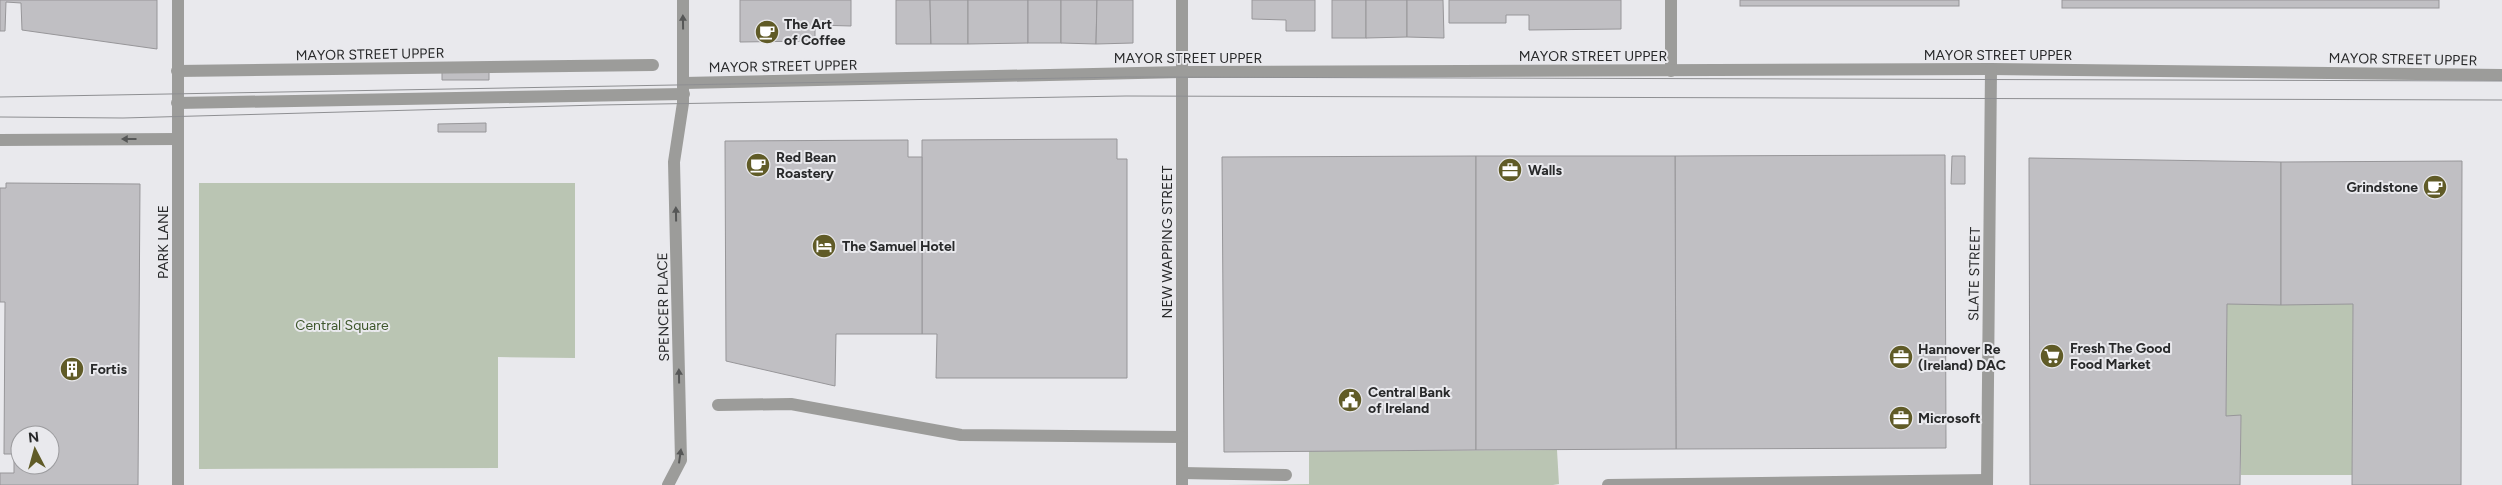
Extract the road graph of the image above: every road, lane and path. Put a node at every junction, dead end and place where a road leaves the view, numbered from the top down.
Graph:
1 (178, 0) edge
2 (683, 0) edge
3 (1182, 0) edge
4 (1671, 0) edge
5 (653, 65) dead end
6 (1991, 69) junction
7 (177, 71) junction
8 (1671, 71) junction
9 (1182, 72) junction
10 (2502, 75) edge
11 (684, 89) junction
12 (177, 103) junction
13 (178, 139) junction
14 (0, 140) edge
15 (718, 405) dead end
16 (1182, 437) junction
17 (1286, 475) dead end
18 (1182, 479) edge
19 (1987, 482) edge
20 (178, 485) edge
21 (668, 485) edge
22 (1608, 485) edge

1 - 7 street, PARK LANE
11 -> 2 street, SPENCER PLACE
3 - 9 street, NEW WAPPING STREET
4 - 8 street
5 - 7 street, MAYOR STREET UPPER
6 - 8 street, MAYOR STREET UPPER
6 - 10 street, MAYOR STREET UPPER
6 - 19 street, SLATE STREET
7 - 12 street, PARK LANE
8 - 9 street, MAYOR STREET UPPER
9 - 11 street, MAYOR STREET UPPER
9 - 16 street, NEW WAPPING STREET
11 - 12 street, MAYOR STREET UPPER
21 -> 11 street, SPENCER PLACE
12 - 13 street, PARK LANE
13 -> 14 street
13 - 20 street, PARK LANE
15 - 16 street
16 - 18 street, NEW WAPPING STREET
17 - 18 street
19 - 22 street, SLATE STREET

